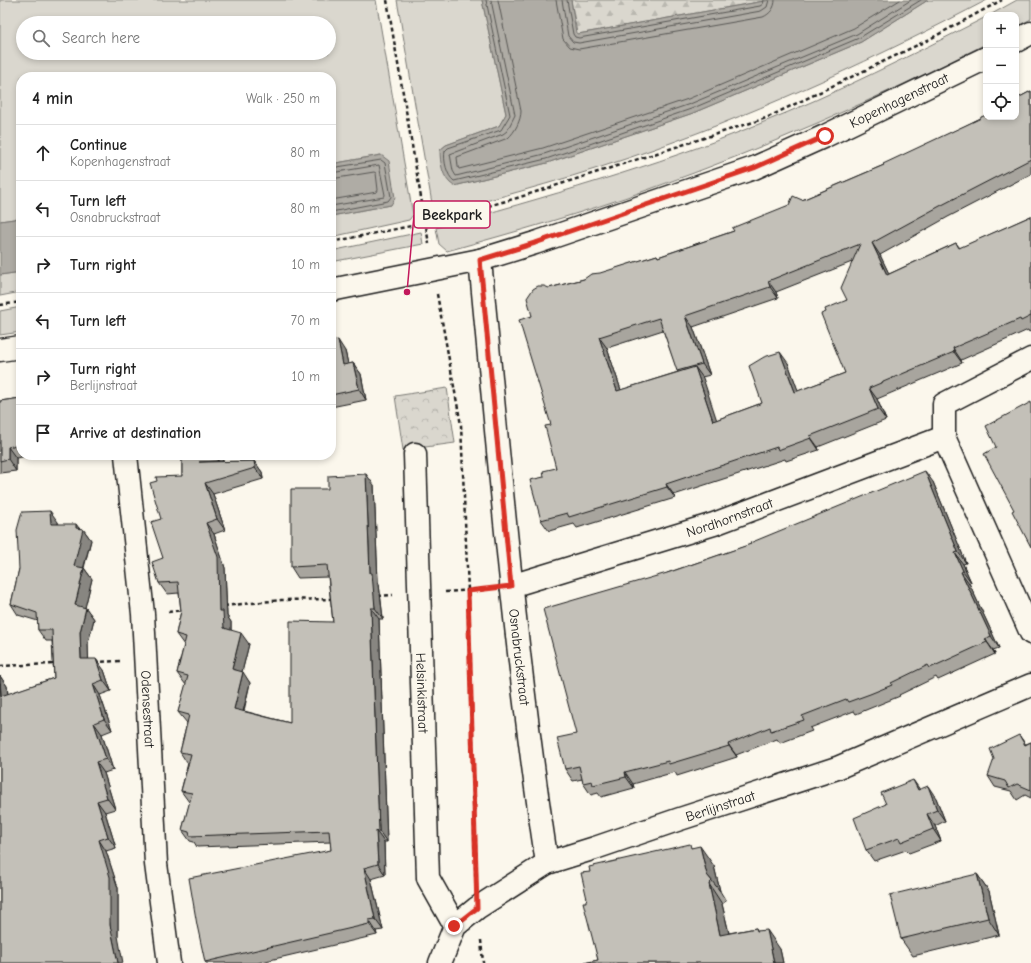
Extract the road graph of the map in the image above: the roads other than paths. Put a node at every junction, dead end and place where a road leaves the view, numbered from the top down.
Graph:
1 (1031, 33) edge
2 (1019, 39) edge
3 (983, 59) edge
4 (480, 260) junction
5 (336, 289) edge
6 (16, 348) edge
7 (0, 350) edge
8 (1031, 359) edge
9 (944, 437) junction
10 (415, 454) dead end
11 (127, 460) edge
12 (511, 586) junction
13 (1031, 633) edge
14 (1031, 685) edge
15 (547, 863) junction
16 (454, 926) junction
17 (170, 963) edge
18 (440, 963) edge

1 - 2 street
3 - 4 street, Kopenhagenstraat
4 - 5 street, Kopenhagenstraat
4 - 12 street, Osnabruckstraat
6 - 7 street
8 - 9 street
9 - 12 street, Nordhornstraat
9 - 13 street
10 - 16 street, Helsinkistraat
11 - 17 street, Odensestraat
12 - 15 street, Osnabruckstraat
14 - 15 street, Berlijnstraat
15 - 16 street, Berlijnstraat
16 - 18 street

